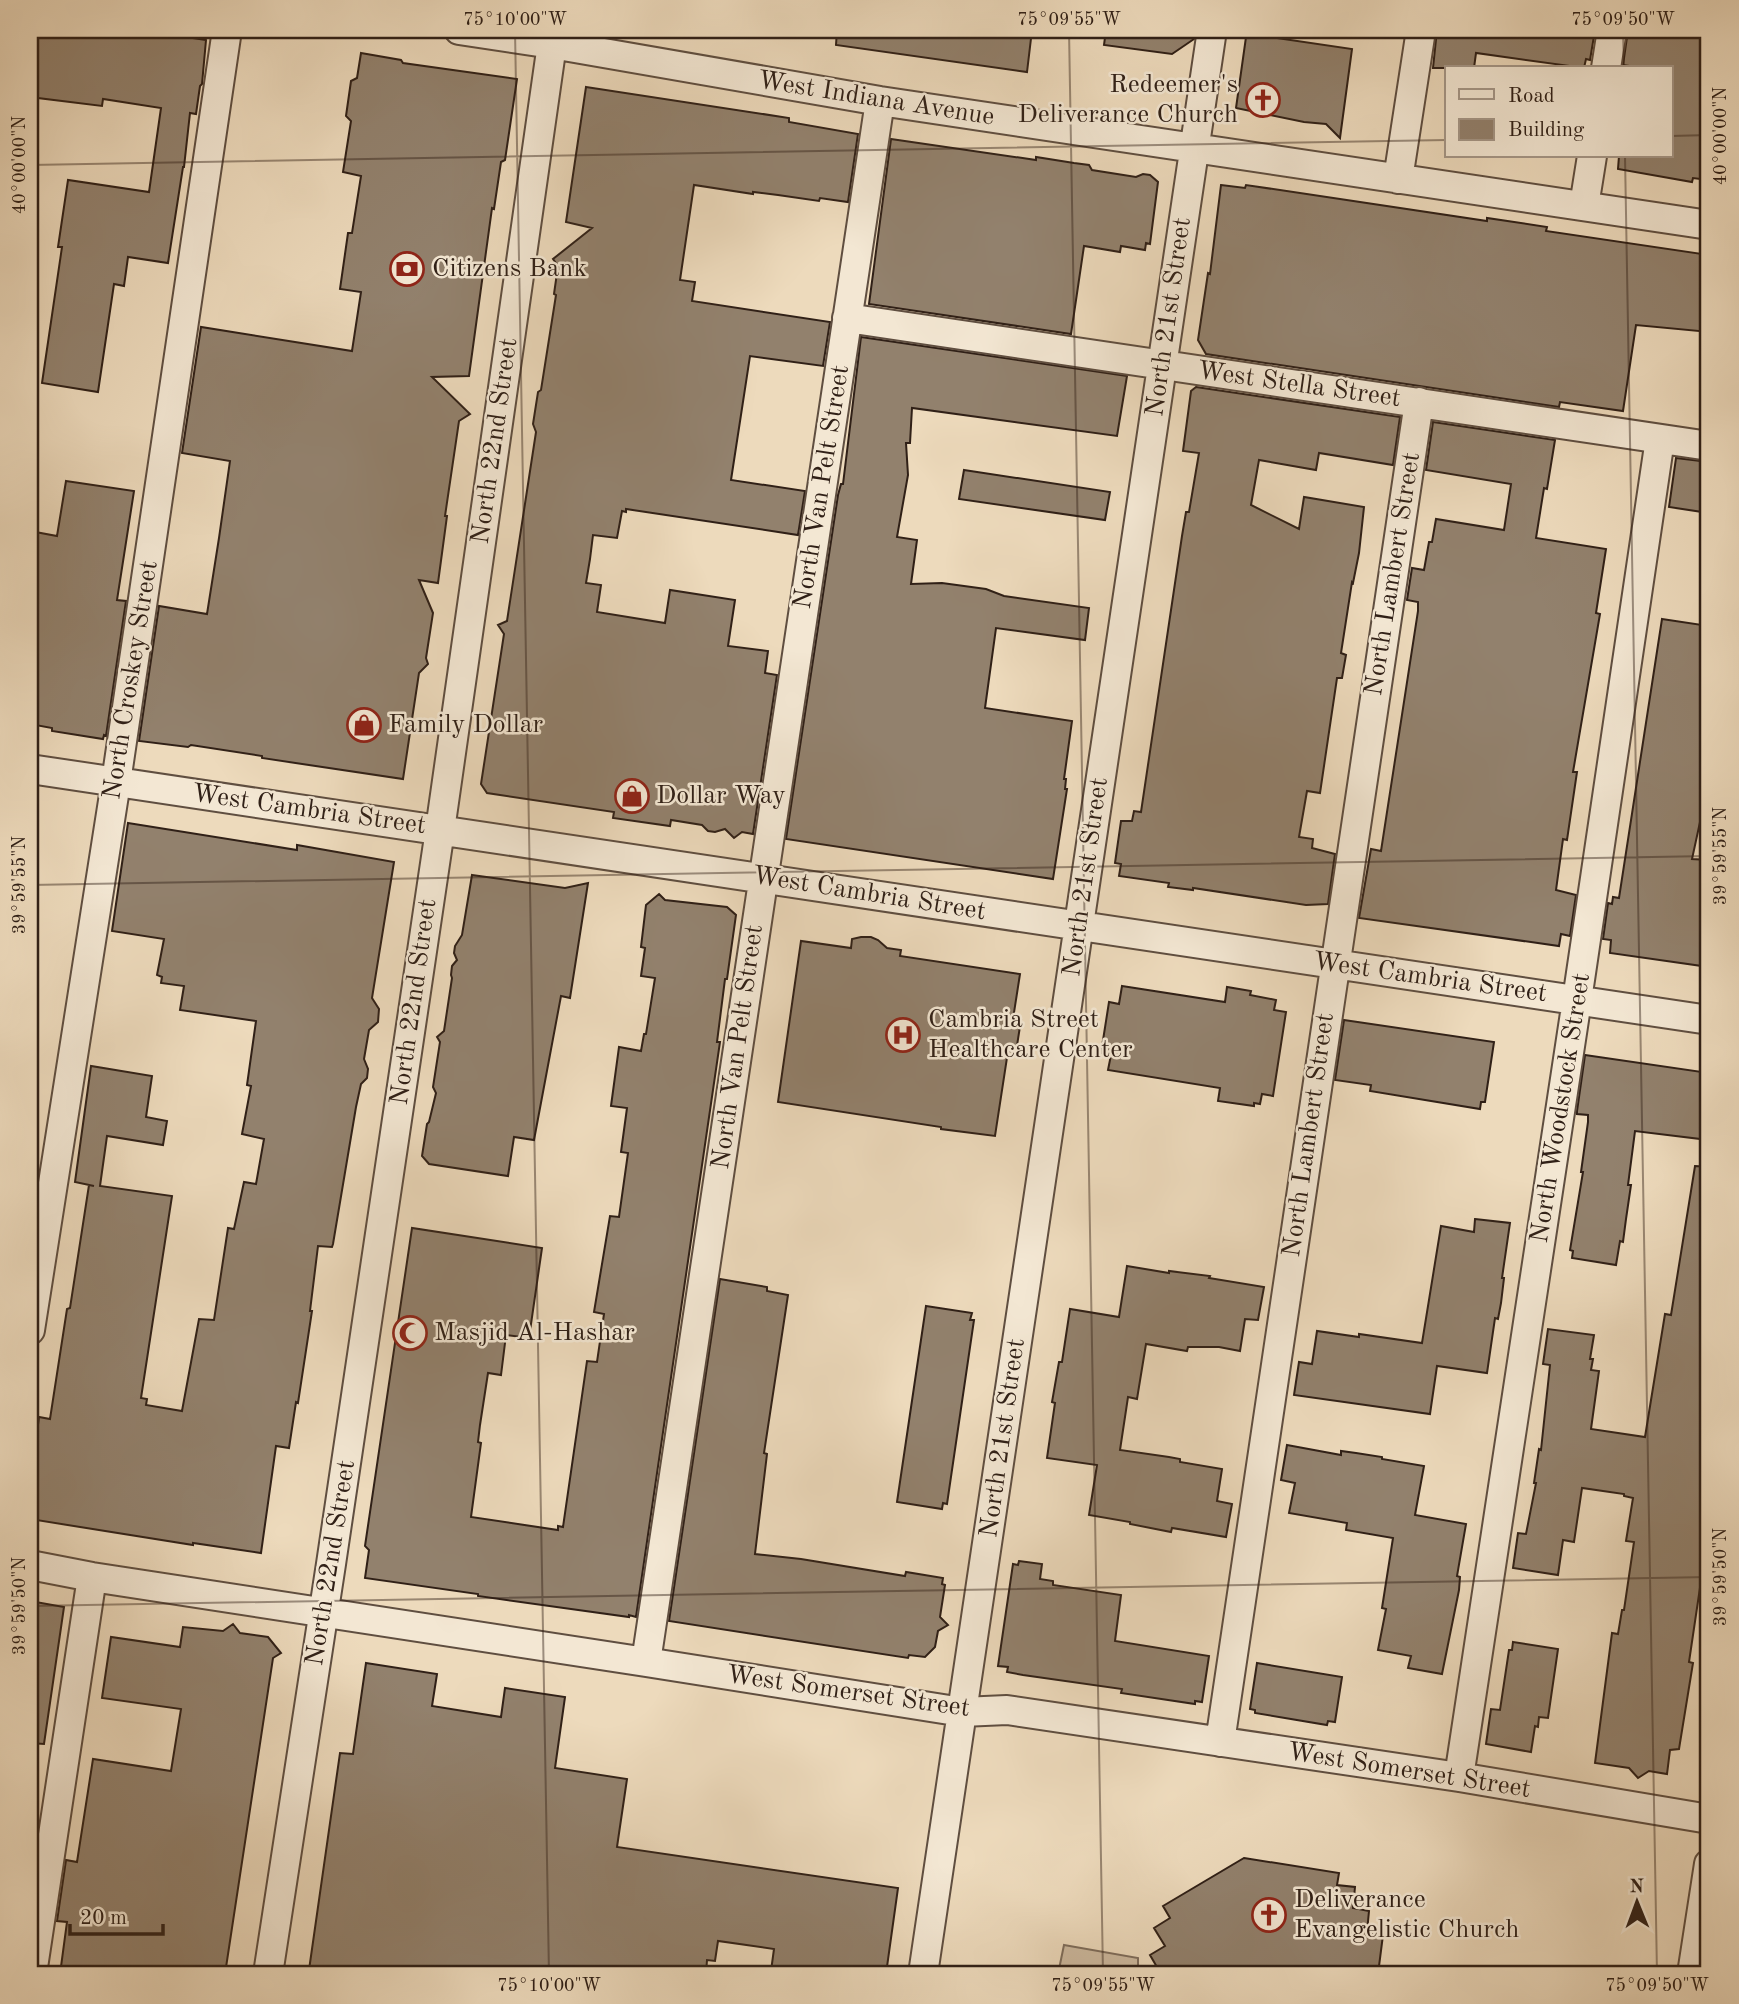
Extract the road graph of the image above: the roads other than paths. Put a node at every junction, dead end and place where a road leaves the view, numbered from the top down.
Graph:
1 (227, 30) edge
2 (459, 30) edge
3 (1212, 30) edge
4 (1420, 30) edge
5 (1612, 30) edge
6 (553, 37) edge
7 (1606, 66) edge
8 (880, 101) junction
9 (1194, 148) junction
10 (1592, 158) edge
11 (1398, 179) junction
12 (1584, 206) junction
13 (1709, 225) edge
14 (847, 318) junction
15 (1163, 365) junction
16 (1419, 402) junction
17 (1660, 439) junction
18 (1709, 446) edge
19 (30, 769) edge
20 (116, 782) junction
21 (440, 830) junction
22 (763, 878) junction
23 (1079, 926) junction
24 (1334, 964) junction
25 (1577, 1000) junction
26 (1709, 1020) edge
27 (30, 1330) edge
28 (30, 1565) edge
29 (92, 1577) junction
30 (324, 1614) junction
31 (646, 1662) junction
32 (962, 1712) junction
33 (1220, 1742) junction
34 (1459, 1777) junction
35 (1709, 1819) edge
36 (1709, 1864) edge
37 (32, 1974) edge
38 (268, 1974) edge
39 (923, 1974) edge
40 (1692, 1974) edge

1 - 20 street, North Croskey Street
2 - 6 street, West Indiana Avenue
3 - 9 street, North 21st Street
4 - 11 street
5 - 7 street
6 - 8 street, West Indiana Avenue
6 - 21 street, North 22nd Street
8 - 9 street, West Indiana Avenue
8 - 14 street, North Van Pelt Street
9 - 11 street, West Indiana Avenue
9 - 15 street, North 21st Street
10 - 12 street
11 - 12 street, West Indiana Avenue
12 - 13 street, West Indiana Avenue
14 - 15 street, West Stella Street
14 - 22 street, North Van Pelt Street
15 - 16 street, West Stella Street
15 - 23 street, North 21st Street
16 - 17 street, West Stella Street
16 - 24 street, North Lambert Street
17 - 18 street, West Stella Street
17 - 25 street, North Woodstock Street
19 - 20 street, West Cambria Street
20 - 21 street, West Cambria Street
20 - 27 street, North Croskey Street
21 - 22 street, West Cambria Street
21 - 30 street, North 22nd Street
22 - 23 street, West Cambria Street
22 - 31 street, North Van Pelt Street
23 - 24 street, West Cambria Street
23 - 32 street, North 21st Street
24 - 25 street, West Cambria Street
24 - 33 street, North Lambert Street
25 - 26 street, West Cambria Street
25 - 34 street, North Woodstock Street
28 - 29 street, West Somerset Street
29 - 30 street, West Somerset Street
29 - 37 street
30 - 31 street, West Somerset Street
30 - 38 street, North 22nd Street
31 - 32 street, West Somerset Street
32 - 33 street, West Somerset Street
32 - 39 street, North 21st Street
33 - 34 street, West Somerset Street
34 - 35 street, West Somerset Street
36 - 40 street

